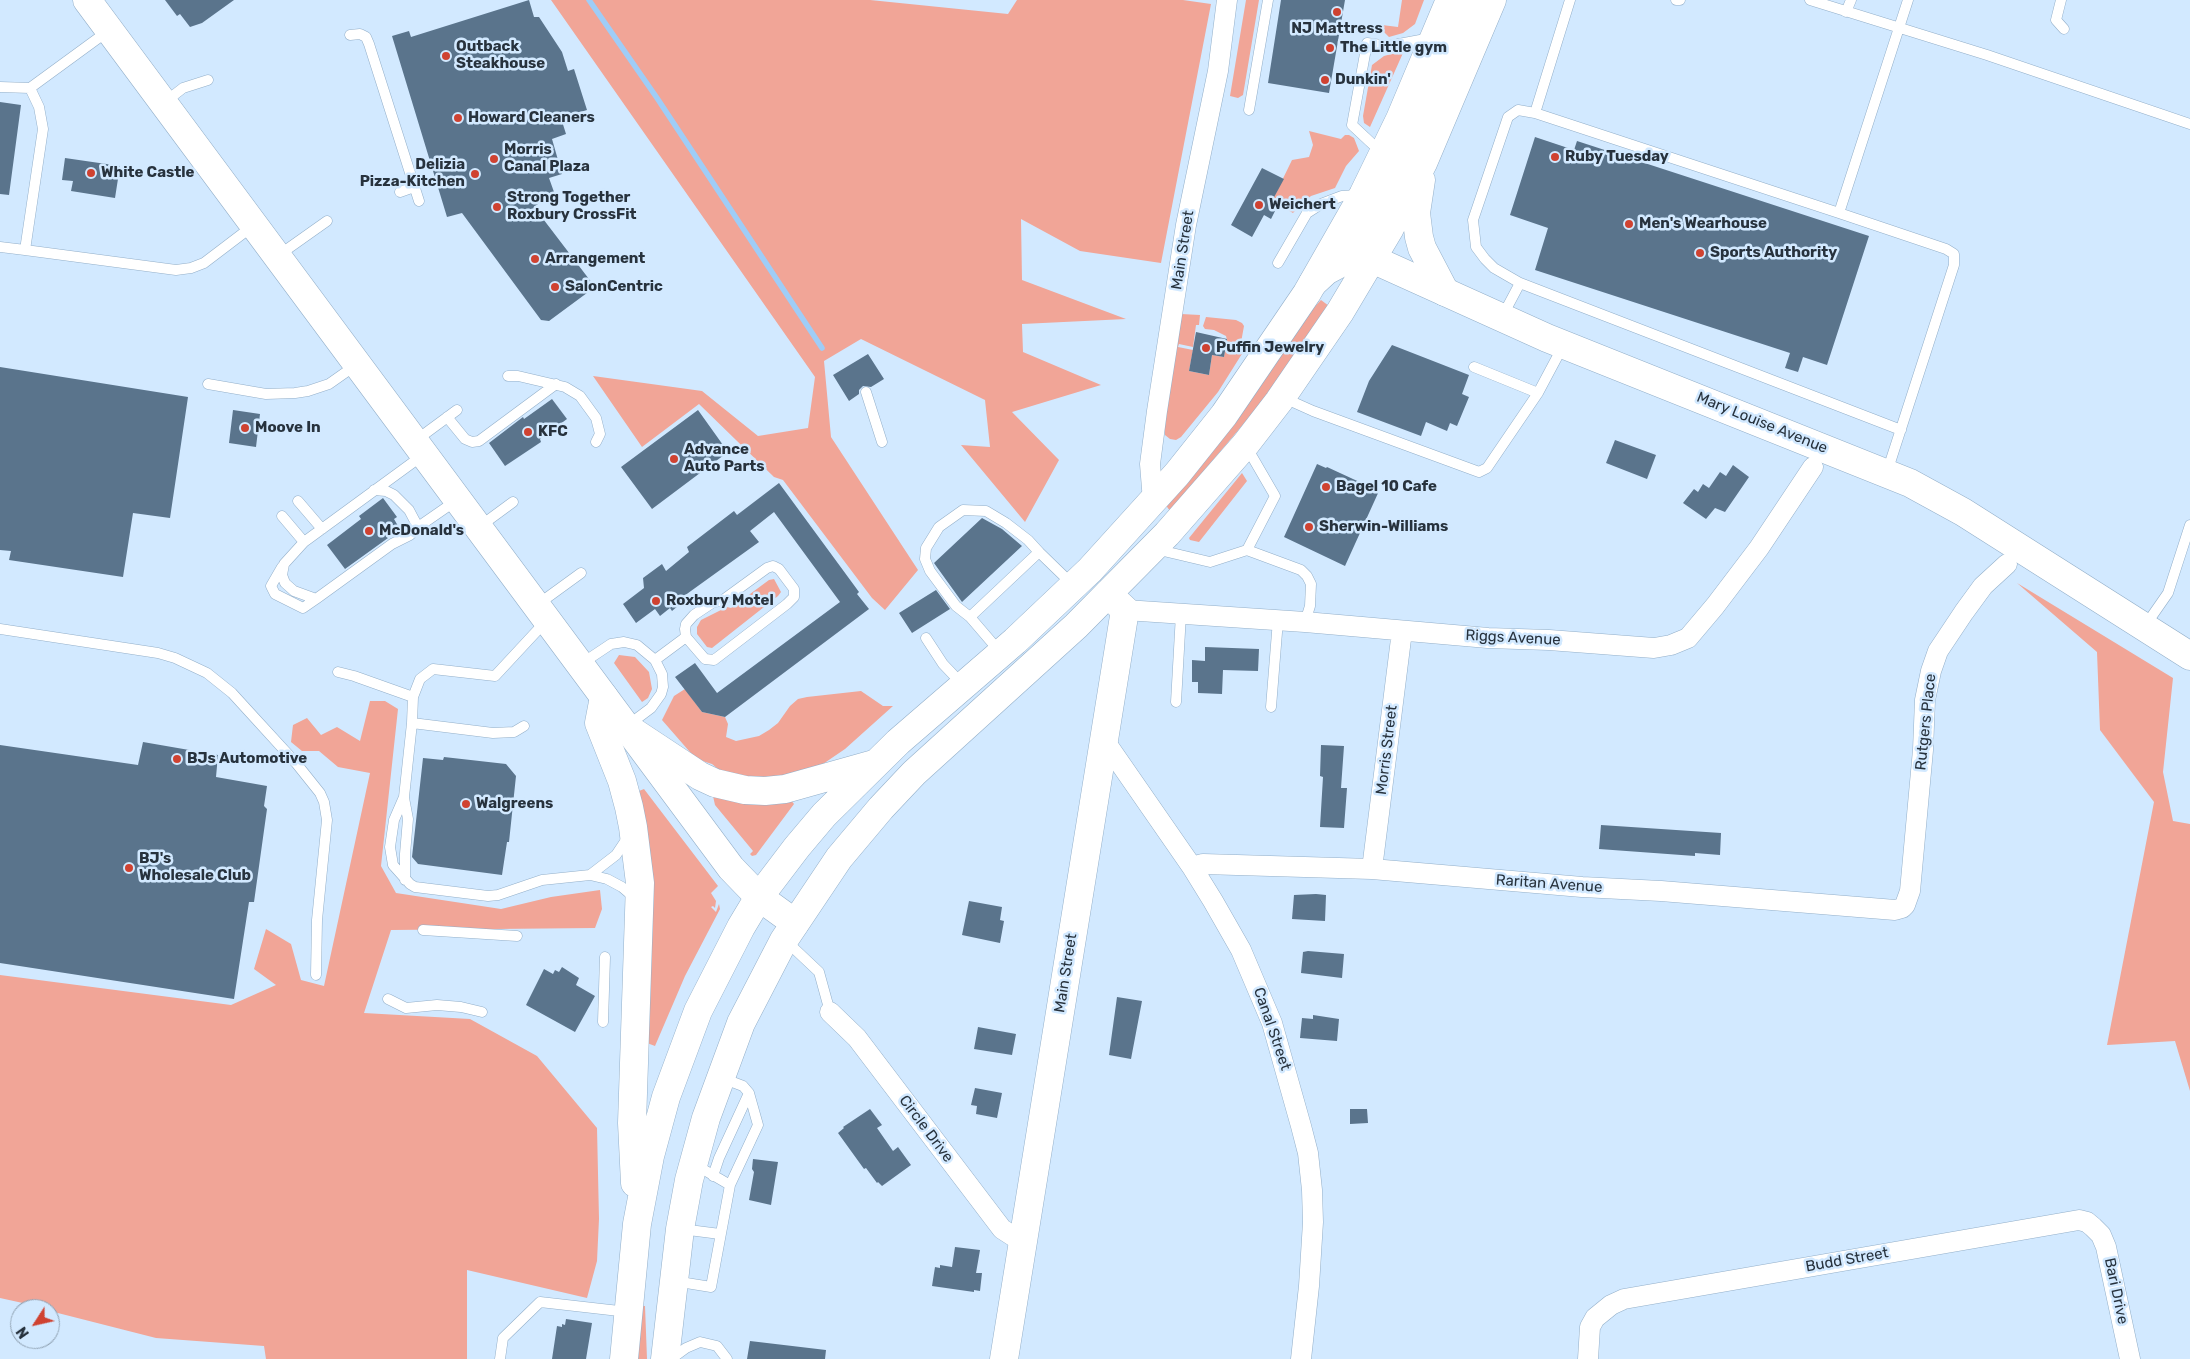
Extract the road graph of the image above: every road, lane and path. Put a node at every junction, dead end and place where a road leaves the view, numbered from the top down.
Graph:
1 (87, 0) edge
2 (1227, 0) edge
3 (1268, 0) edge
4 (1450, 0) edge
5 (1470, 0) edge
6 (1492, 0) edge
7 (1570, 0) edge
8 (1676, 0) edge
9 (1680, 0) edge
10 (1810, 0) edge
11 (1851, 0) edge
12 (1908, 0) edge
13 (2061, 0) edge
14 (1846, 12) junction
15 (1899, 27) junction
16 (2064, 29) dead end
17 (110, 30) junction
18 (350, 35) dead end
19 (1435, 37) junction
20 (208, 80) dead end
21 (0, 87) edge
22 (30, 88) junction
23 (164, 103) junction
24 (1249, 110) dead end
25 (1535, 113) junction
26 (2190, 124) edge
27 (1383, 154) junction
28 (1423, 163) junction
29 (414, 187) junction
30 (400, 192) dead end
31 (1363, 195) junction
32 (419, 201) dead end
33 (1839, 213) junction
34 (327, 221) dead end
35 (254, 225) junction
36 (0, 247) edge
37 (25, 250) junction
38 (278, 256) junction
39 (1372, 259) junction
40 (1278, 263) dead end
41 (1313, 283) junction
42 (1520, 283) junction
43 (1445, 292) junction
44 (1502, 318) junction
45 (1564, 345) junction
46 (357, 364) junction
47 (1474, 366) dead end
48 (508, 376) dead end
49 (208, 384) dead end
50 (556, 384) junction
51 (866, 392) dead end
52 (1538, 393) junction
53 (1282, 397) junction
54 (457, 410) dead end
55 (447, 417) junction
56 (1901, 430) junction
57 (596, 442) dead end
58 (882, 442) dead end
59 (1245, 445) junction
60 (419, 448) junction
61 (1813, 467) dead end
62 (1887, 473) junction
63 (374, 490) junction
64 (458, 500) junction
65 (298, 501) dead end
66 (513, 502) dead end
67 (1163, 514) junction
68 (282, 516) dead end
69 (2190, 525) edge
70 (418, 527) junction
71 (478, 527) junction
72 (322, 529) junction
73 (304, 542) junction
74 (1152, 549) junction
75 (1247, 550) junction
76 (1039, 552) junction
77 (2179, 558) junction
78 (2190, 561) edge
79 (284, 564) junction
80 (2007, 564) dead end
81 (581, 573) dead end
82 (1074, 586) junction
83 (316, 599) junction
84 (1116, 602) junction
85 (541, 613) junction
86 (1181, 614) junction
87 (970, 617) junction
88 (1278, 620) junction
89 (1306, 622) junction
90 (2144, 627) junction
91 (0, 628) edge
92 (1402, 631) junction
93 (686, 637) junction
94 (926, 638) dead end
95 (1001, 653) junction
96 (2190, 656) edge
97 (655, 660) junction
98 (580, 665) junction
99 (338, 672) dead end
100 (964, 686) junction
101 (413, 697) junction
102 (604, 697) junction
103 (1176, 702) dead end
104 (1272, 707) dead end
105 (412, 723) junction
106 (524, 726) dead end
107 (626, 727) junction
108 (1104, 740) junction
109 (875, 764) junction
110 (404, 797) junction
111 (633, 827) junction
112 (1192, 867) junction
113 (1372, 869) junction
114 (590, 875) junction
115 (405, 880) junction
116 (760, 897) junction
117 (641, 903) junction
118 (1905, 905) joint
119 (422, 930) dead end
120 (789, 931) junction
121 (517, 936) dead end
122 (605, 957) dead end
123 (316, 976) dead end
124 (388, 999) dead end
125 (482, 1012) dead end
126 (830, 1012) joint
127 (604, 1022) dead end
128 (720, 1077) junction
129 (749, 1093) junction
130 (703, 1170) junction
131 (730, 1185) junction
132 (637, 1224) junction
133 (2094, 1227) joint
134 (680, 1229) junction
135 (720, 1234) junction
136 (1024, 1240) junction
137 (674, 1280) junction
138 (628, 1312) junction
139 (500, 1359) edge
140 (624, 1359) edge
141 (665, 1359) edge
142 (671, 1359) edge
143 (727, 1359) edge
144 (1004, 1359) edge
145 (1301, 1359) edge
146 (1588, 1359) edge
147 (2130, 1359) edge

1 - 17 main road
2 - 67 street, Main Street
3 - 24 lane
4 - 19 main road
5 - 39 main road
6 - 28 main road
7 - 25 lane
8 - 9 lane
10 - 14 lane
11 - 14 lane
12 - 15 lane
13 - 16 lane
14 - 15 lane
15 - 26 lane
15 - 33 lane
17 - 22 lane
17 - 23 main road
18 - 29 lane
19 - 27 main road
19 - 27 lane
20 - 23 lane
21 - 22 lane
22 - 37 lane
23 - 35 main road
25 - 33 lane
25 - 42 lane
27 - 31 main road
28 - 39 main road
28 - 43 main road
29 - 30 lane
29 - 32 lane
31 - 40 lane
31 - 41 main road
33 - 56 lane
34 - 38 lane
35 - 37 lane
35 - 38 main road
36 - 37 lane
38 - 46 main road
39 - 41 main road, Mary Louise Avenue
39 - 43 main road, Mary Louise Avenue
39 - 53 main road
41 - 67 main road
42 - 44 lane
42 - 56 lane
43 - 44 main road, Mary Louise Avenue
44 - 45 main road, Mary Louise Avenue
45 - 52 lane
45 - 62 main road, Mary Louise Avenue
46 - 49 lane
46 - 60 main road
47 - 52 lane
48 - 50 lane
50 - 55 lane
50 - 57 lane
51 - 58 lane
52 - 53 lane
53 - 59 main road
54 - 55 lane
55 - 60 lane
56 - 62 lane
59 - 67 main road
59 - 75 lane
60 - 63 lane
60 - 64 main road
61 - 92 street, Riggs Avenue
62 - 90 main road, Mary Louise Avenue
63 - 70 lane
63 - 72 lane
64 - 70 lane
64 - 71 main road
65 - 72 lane
66 - 71 lane
67 - 74 main road
67 - 82 main road
68 - 73 lane
69 - 77 lane
70 - 83 lane
71 - 85 main road
72 - 73 lane
73 - 79 lane
74 - 75 lane
74 - 84 main road
75 - 89 lane
76 - 82 lane
76 - 87 lane
76 - 87 lane
77 - 78 lane
77 - 90 lane
79 - 83 lane
79 - 83 lane
80 - 118 street, Rutgers Place
81 - 85 lane
82 - 95 main road
84 - 86 street, Riggs Avenue
84 - 108 main road, Main Street
84 - 120 main road
85 - 98 main road
85 - 101 lane
86 - 88 street, Riggs Avenue
86 - 103 lane
87 - 95 lane
88 - 89 street, Riggs Avenue
88 - 104 lane
89 - 92 street, Riggs Avenue
90 - 96 main road, Mary Louise Avenue
91 - 123 lane
92 - 113 street, Morris Street
93 - 93 lane
93 - 97 lane
94 - 100 lane
95 - 100 main road
97 - 98 lane
97 - 107 lane
98 - 102 main road
99 - 101 lane
100 - 109 main road
101 - 105 lane
102 - 107 main road
102 - 111 main road
105 - 106 lane
105 - 110 lane
107 - 109 main road
107 - 116 main road
108 - 112 street, Canal Street
108 - 136 main road, Main Street
109 - 116 main road
110 - 115 lane
110 - 115 lane
111 - 114 lane
111 - 117 main road
112 - 113 street, Raritan Avenue
112 - 145 street, Canal Street
113 - 118 street, Raritan Avenue
114 - 115 lane
114 - 117 lane
116 - 120 main road
116 - 132 main road
117 - 132 main road
119 - 121 lane
120 - 126 lane
120 - 128 main road
122 - 127 lane
124 - 125 lane
126 - 136 street, Circle Drive
128 - 129 lane
128 - 130 main road
129 - 130 lane
129 - 131 lane
130 - 131 lane
130 - 134 main road
131 - 135 lane
132 - 138 main road
133 - 146 street, Budd Street
133 - 147 street, Bari Drive
134 - 135 lane
134 - 137 main road
135 - 137 lane
136 - 144 main road, Main Street
137 - 141 main road
138 - 139 lane
138 - 140 main road
142 - 143 lane

